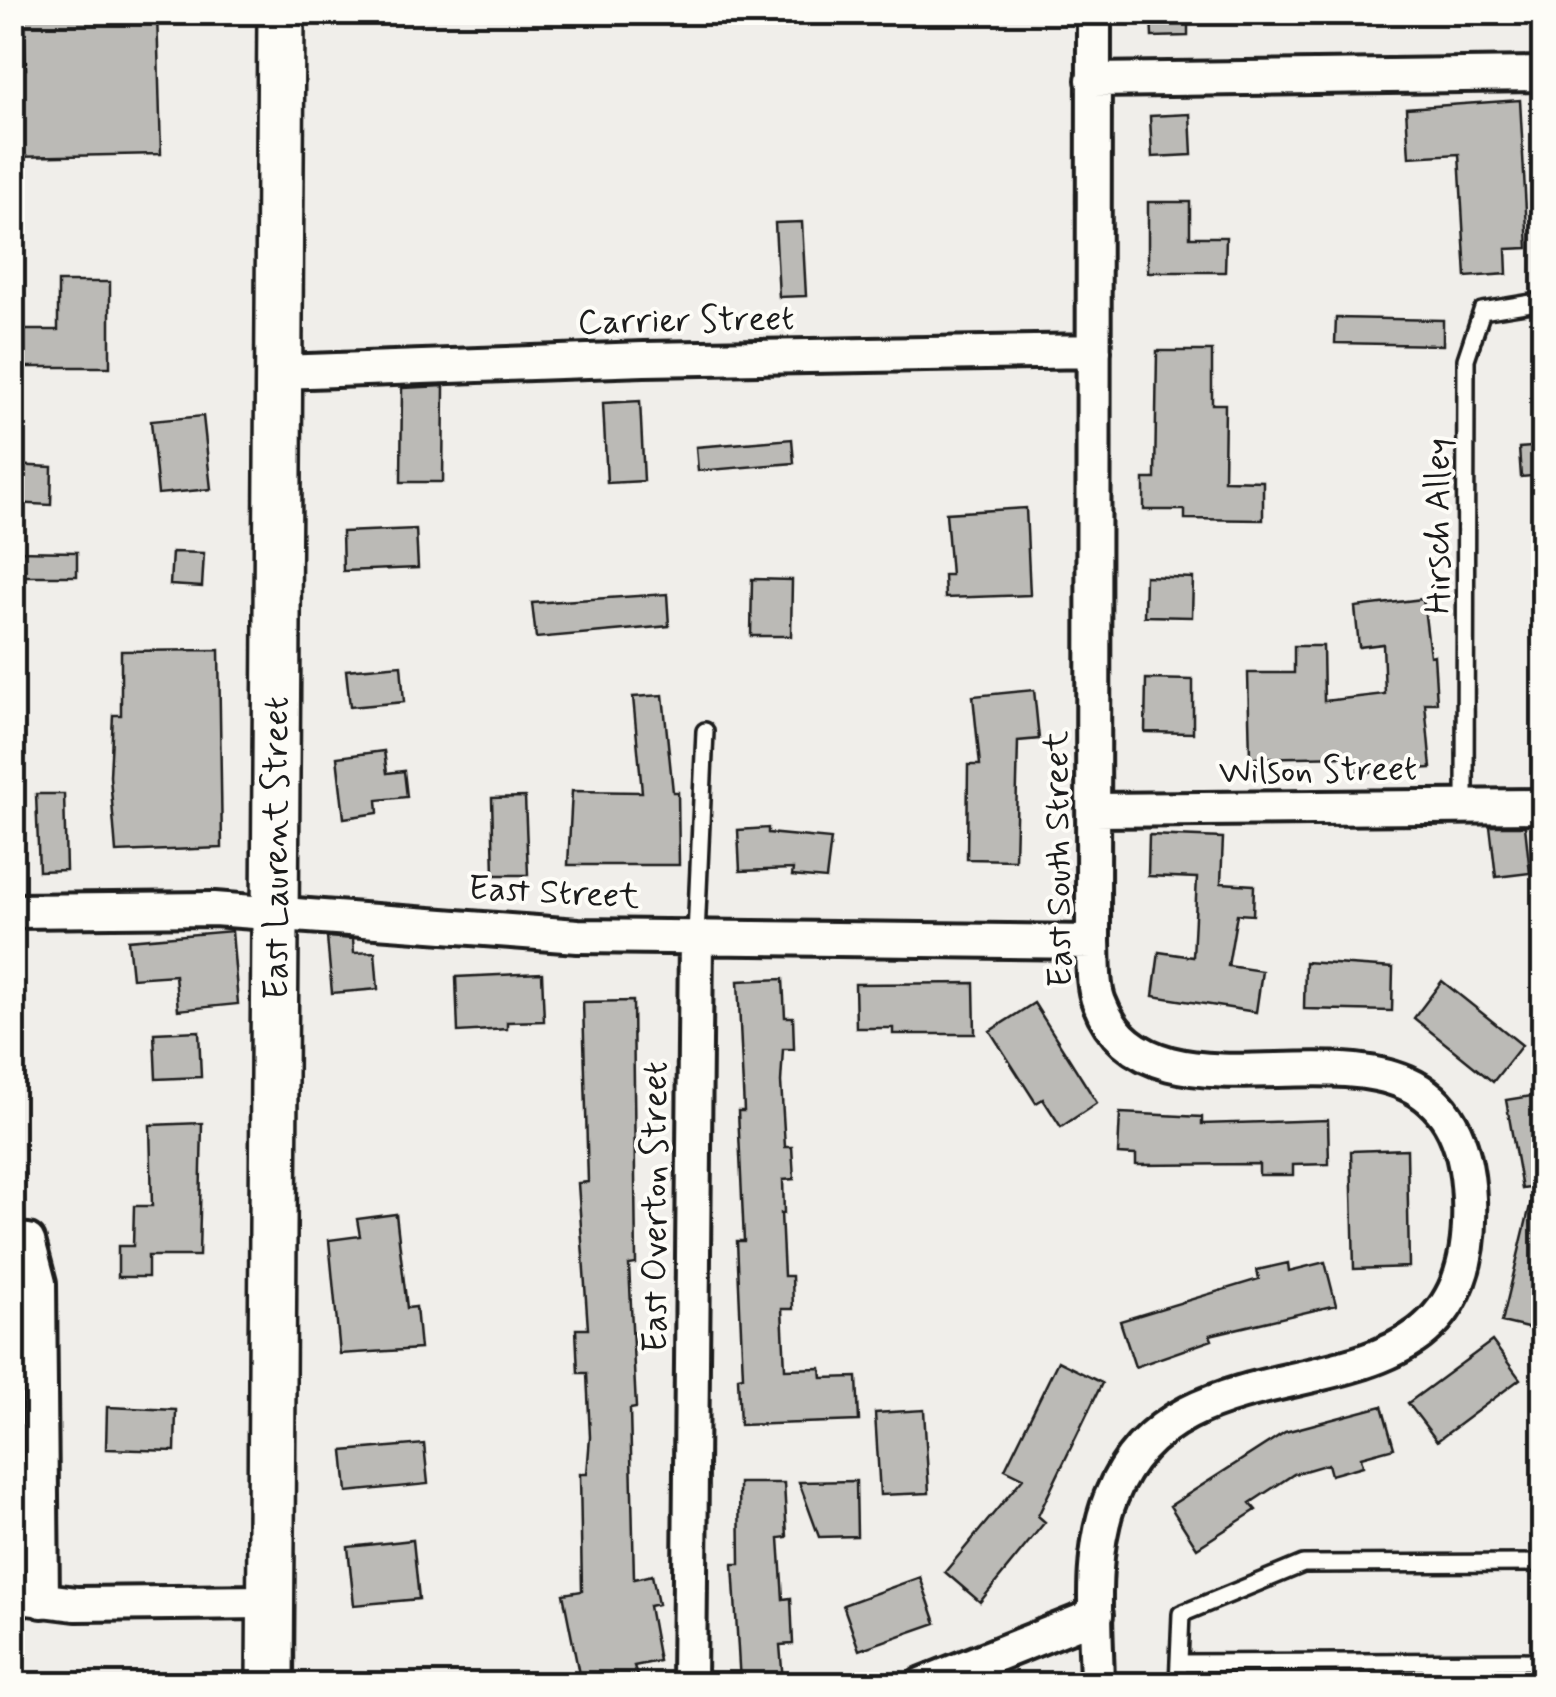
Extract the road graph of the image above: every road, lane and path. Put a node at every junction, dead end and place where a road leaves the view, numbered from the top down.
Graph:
1 (281, 12) edge
2 (1094, 12) edge
3 (1544, 74) edge
4 (1094, 80) junction
5 (1544, 301) edge
6 (1094, 351) junction
7 (280, 372) junction
8 (706, 731) dead end
9 (1544, 806) edge
10 (1465, 807) junction
11 (1094, 810) junction
12 (12, 911) edge
13 (275, 915) junction
14 (696, 936) junction
15 (1093, 942) junction
16 (20, 1241) edge
17 (1544, 1563) edge
18 (27, 1598) edge
19 (272, 1602) junction
20 (1096, 1615) junction
21 (1544, 1661) edge
22 (1179, 1664) junction
23 (270, 1684) edge
24 (690, 1684) edge
25 (922, 1684) edge
26 (1098, 1684) edge
27 (1178, 1684) edge

1 - 7 street, East Laurent Street
2 - 4 street, East South Street
3 - 4 street
4 - 6 street, East South Street
5 - 10 lane, Hirsch Alley
6 - 7 street, Carrier Street
6 - 11 street, East South Street
7 - 13 street, East Laurent Street
8 - 14 lane, East Overton Street
9 - 10 street, Wilson Street
10 - 11 street, Wilson Street
11 - 15 street, East South Street
12 - 13 street, East Street
13 - 14 street, East Street
13 - 19 street, East Laurent Street
14 - 15 street, East Street
14 - 24 street, East Overton Street
15 - 20 street, East South Street
16 - 18 street
17 - 22 lane
18 - 19 street
19 - 23 street, East Laurent Street
20 - 25 street
20 - 26 street, East South Street
21 - 22 lane
22 - 27 lane

